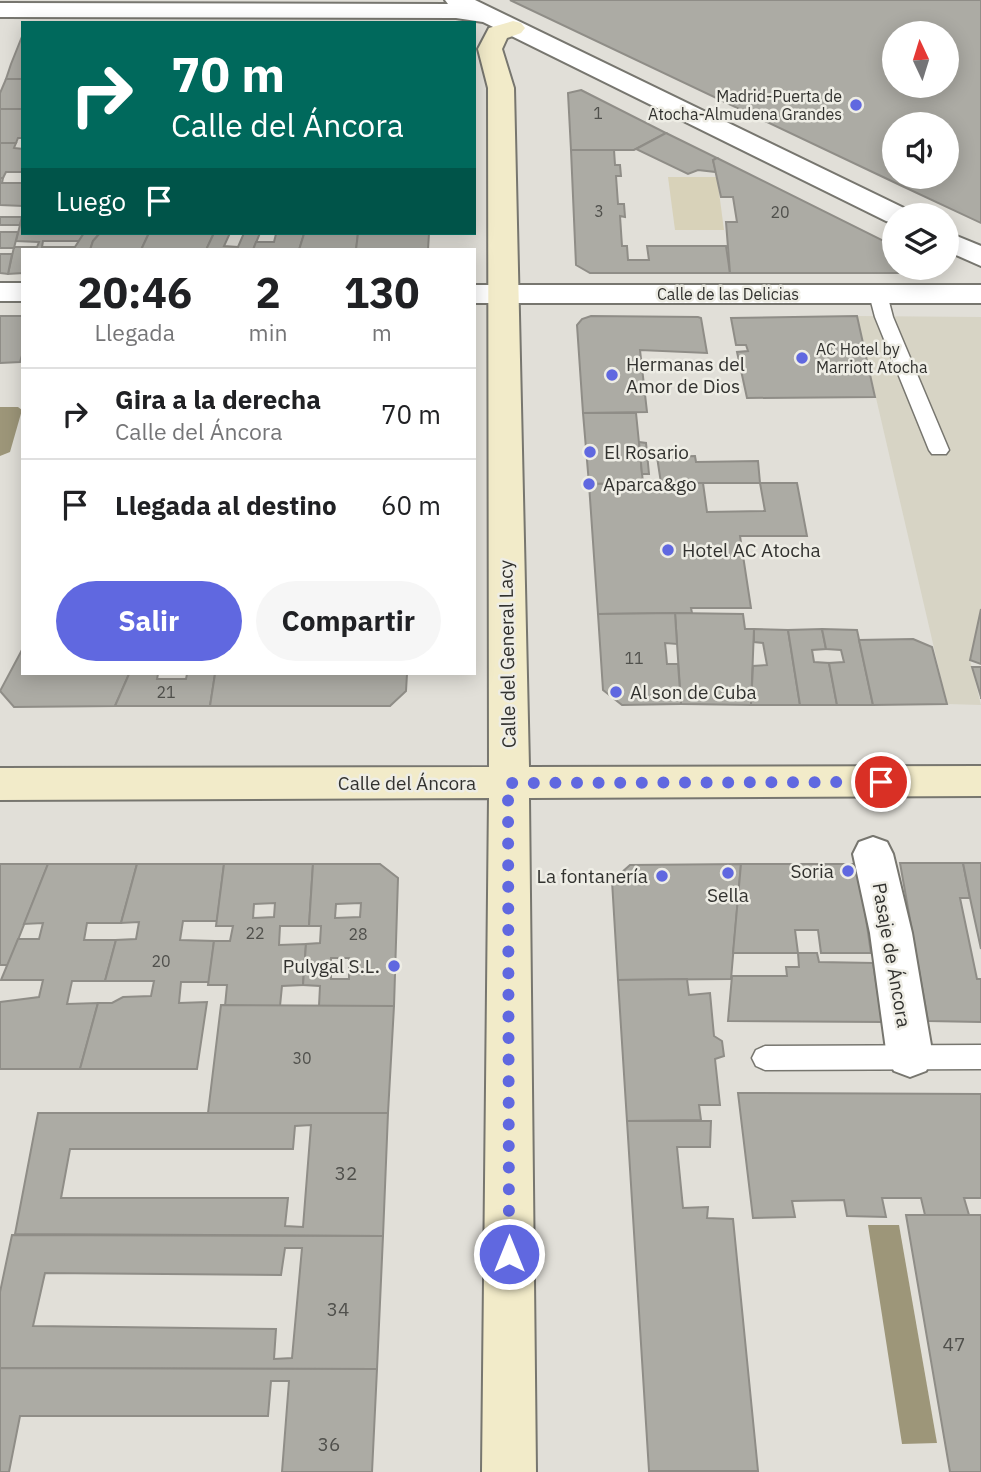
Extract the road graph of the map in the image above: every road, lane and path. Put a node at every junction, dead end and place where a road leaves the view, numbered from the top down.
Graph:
1 (457, 0) edge
2 (3, 10) edge
3 (488, 15) junction
4 (515, 29) junction
5 (882, 208) edge
6 (959, 246) edge
7 (981, 257) edge
8 (0, 292) edge
9 (21, 292) edge
10 (488, 294) edge
11 (878, 294) junction
12 (981, 294) edge
13 (939, 450) dead end
14 (981, 781) edge
15 (508, 783) junction
16 (0, 784) edge
17 (873, 854) dead end
18 (910, 1057) junction
19 (981, 1057) edge
20 (765, 1058) dead end
21 (509, 1472) edge

1 - 3 street
2 - 3 street
3 - 4 street
4 - 5 street
4 - 10 street, Calle del General Lacy
6 - 7 street
8 - 9 street
10 - 11 street, Calle de las Delicias
10 - 15 street, Calle del General Lacy
11 - 12 street, Calle de las Delicias
11 - 13 lane
14 - 15 street, Calle del Áncora
15 - 16 street, Calle del Áncora
15 - 21 street, Calle del General Lacy
17 - 18 street, Pasaje de Áncora
18 - 19 lane, Pasaje de Áncora
18 - 20 lane, Pasaje de Áncora

